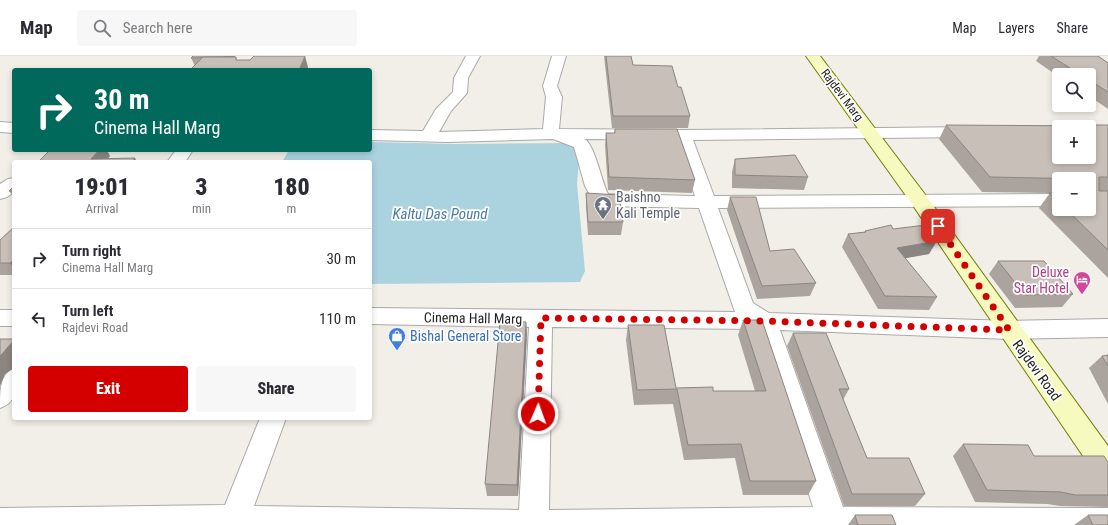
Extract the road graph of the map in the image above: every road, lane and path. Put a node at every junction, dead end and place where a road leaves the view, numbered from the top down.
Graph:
1 (473, 56) edge
2 (559, 56) edge
3 (813, 56) edge
4 (0, 127) edge
5 (12, 128) edge
6 (988, 132) edge
7 (871, 133) junction
8 (552, 134) junction
9 (372, 135) edge
10 (683, 135) junction
11 (429, 136) junction
12 (12, 184) edge
13 (0, 193) edge
14 (1052, 200) edge
15 (920, 201) junction
16 (707, 202) junction
17 (372, 316) edge
18 (0, 318) edge
19 (12, 318) edge
20 (541, 318) junction
21 (765, 321) junction
22 (1108, 328) edge
23 (1009, 330) junction
24 (12, 381) edge
25 (0, 397) edge
26 (272, 420) edge
27 (1108, 468) edge
28 (0, 523) edge
29 (233, 523) edge
30 (833, 523) edge
31 (1108, 523) edge
32 (533, 525) edge

1 - 11 street
2 - 8 street
3 - 7 main road, Rajdevi Marg
4 - 5 street
6 - 7 street
7 - 10 street
7 - 15 main road, Rajdevi Road
8 - 10 street
8 - 11 street
8 - 16 street
9 - 11 street
10 - 16 street
12 - 13 street
14 - 15 street
15 - 16 street
15 - 23 main road, Rajdevi Road
16 - 21 street
17 - 20 street, Cinema Hall Marg
18 - 19 street
20 - 21 street, Cinema Hall Marg
20 - 32 street
21 - 23 street, Cinema Hall Marg
21 - 30 street
22 - 23 street, Cinema Hall Marg
23 - 27 main road, Rajdevi Road
24 - 25 street
26 - 29 street
28 - 29 street
29 - 32 street
30 - 31 street
30 - 32 street

